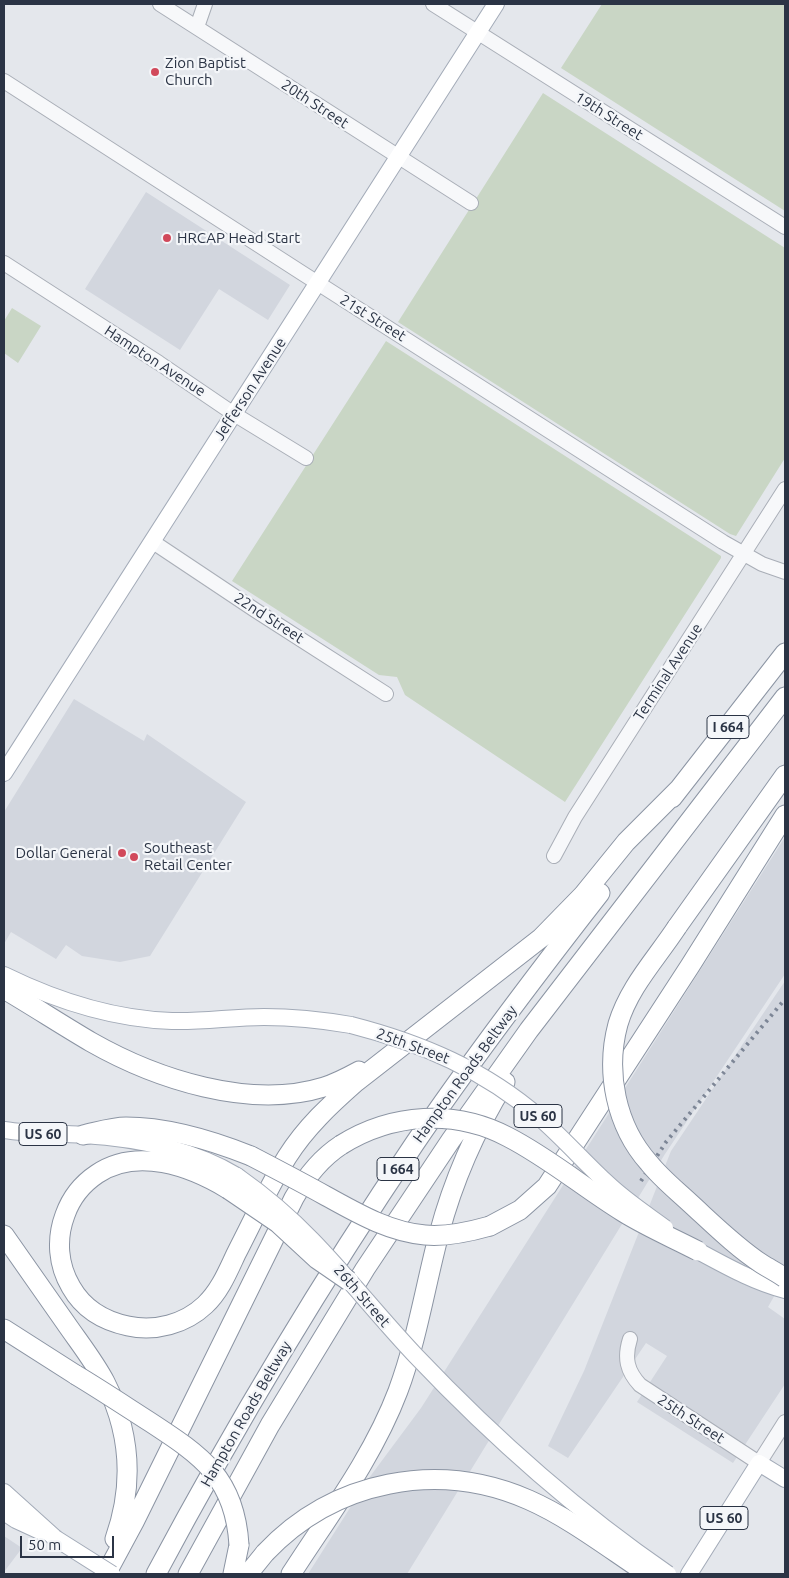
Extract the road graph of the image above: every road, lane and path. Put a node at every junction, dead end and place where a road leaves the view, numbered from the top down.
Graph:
1 (160, 4) edge
2 (205, 4) edge
3 (433, 4) edge
4 (496, 4) edge
5 (197, 27) junction
6 (478, 32) junction
7 (4, 81) edge
8 (398, 157) junction
9 (471, 203) dead end
10 (785, 227) edge
11 (4, 263) edge
12 (318, 283) junction
13 (234, 414) junction
14 (306, 458) dead end
15 (785, 489) edge
16 (153, 542) junction
17 (744, 554) junction
18 (785, 572) edge
19 (781, 659) edge
20 (386, 694) dead end
21 (785, 697) edge
22 (4, 773) edge
23 (785, 775) edge
24 (679, 789) junction
25 (785, 815) edge
26 (554, 856) dead end
27 (4, 975) edge
28 (563, 985) junction
29 (4, 988) edge
30 (389, 1056) junction
31 (4, 1130) edge
32 (83, 1135) junction
33 (232, 1182) junction
34 (4, 1235) edge
35 (698, 1251) junction
36 (785, 1278) edge
37 (349, 1282) joint
38 (785, 1290) edge
39 (4, 1329) edge
40 (630, 1339) dead end
41 (785, 1422) edge
42 (760, 1463) junction
43 (785, 1479) edge
44 (4, 1492) edge
45 (4, 1512) edge
46 (56, 1538) junction
47 (102, 1574) edge
48 (106, 1574) edge
49 (112, 1574) edge
50 (156, 1574) edge
51 (188, 1574) edge
52 (233, 1574) edge
53 (248, 1574) edge
54 (291, 1574) edge
55 (648, 1574) edge
56 (668, 1574) edge
57 (689, 1574) edge

1 - 5 street, 20th Street
2 - 5 street
3 - 6 street, 19th Street
4 - 6 main road, Jefferson Avenue
5 - 8 street, 20th Street
6 - 8 main road, Jefferson Avenue
6 - 10 street, 19th Street
7 - 12 street, 21st Street
8 - 9 street, 20th Street
8 - 12 main road, Jefferson Avenue
11 - 13 street, Hampton Avenue
12 - 13 main road, Jefferson Avenue
12 - 17 street, 21st Street
13 - 14 street, Hampton Avenue
13 - 16 main road, Jefferson Avenue
15 - 17 street, Terminal Avenue
16 - 20 street, 22nd Street
16 - 22 main road, Jefferson Avenue
17 - 18 street, 21st Street
17 - 26 street, Terminal Avenue
19 - 24 highway, Hampton Roads Beltway / I 664
21 - 28 highway, Hampton Roads Beltway / I 664
23 - 36 highway, bridge
24 - 30 highway
24 - 50 highway, Hampton Roads Beltway / I 664
25 - 32 highway, bridge
27 - 35 main road, 25th Street / US 60, bridge
28 - 51 highway, Hampton Roads Beltway / I 664
28 - 54 highway
29 - 30 highway
30 - 33 highway
31 - 32 main road, US 60
32 - 33 main road, US 60
33 - 37 highway, bridge
34 - 47 highway
35 - 38 main road, 25th Street / US 60
35 - 48 highway, bridge
37 - 56 main road, 26th Street, bridge
39 - 52 highway, bridge
40 - 42 street, 25th Street
41 - 42 street
42 - 43 main road, 25th Street
42 - 57 main road, US 60
44 - 46 main road
45 - 46 main road
46 - 49 main road, bridge
53 - 55 highway, bridge

